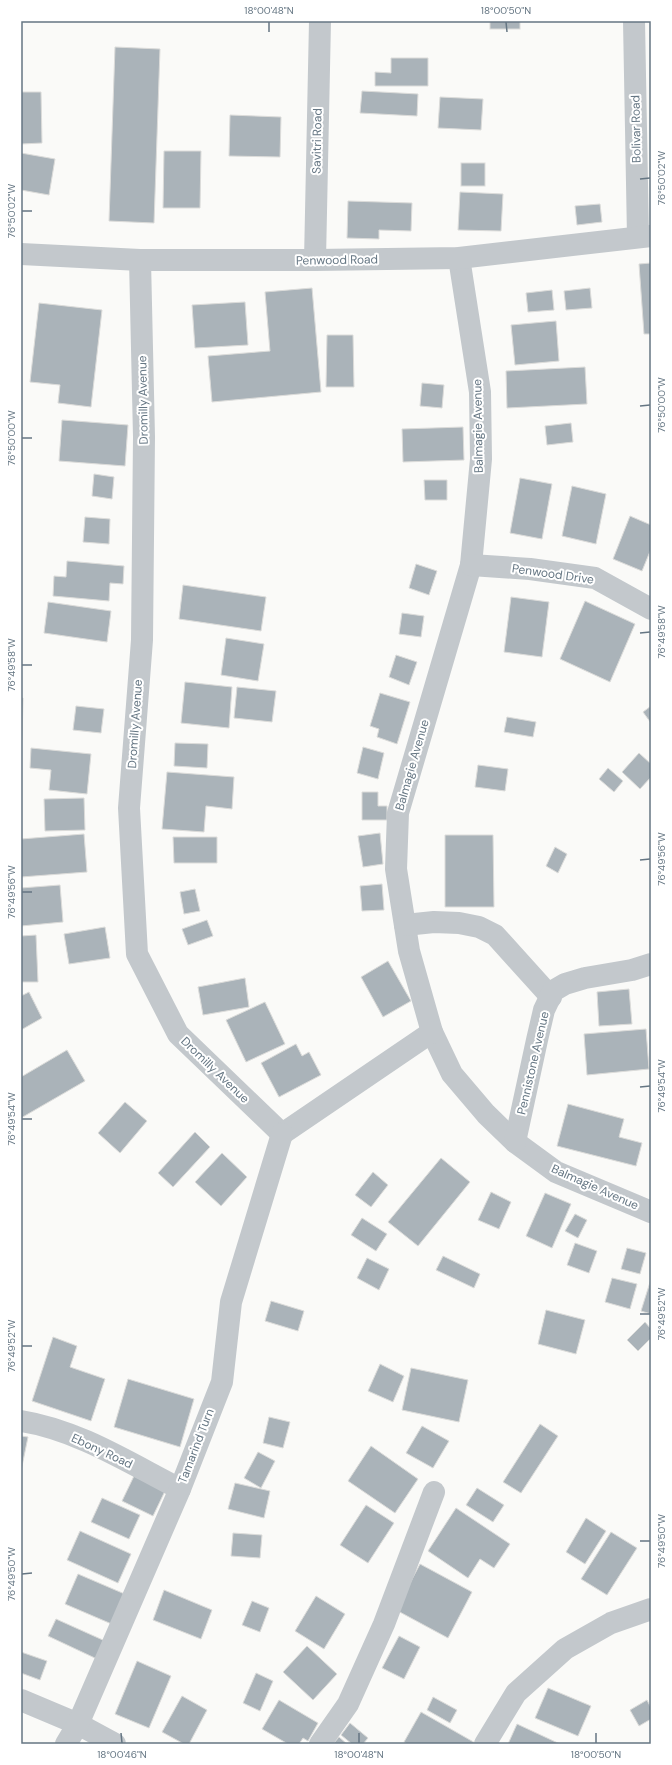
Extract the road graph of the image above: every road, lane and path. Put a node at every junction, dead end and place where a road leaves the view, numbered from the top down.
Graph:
1 (320, 21) edge
2 (634, 21) edge
3 (644, 237) edge
4 (21, 254) edge
5 (459, 258) junction
6 (140, 260) junction
7 (315, 260) junction
8 (471, 565) junction
9 (651, 609) edge
10 (405, 925) junction
11 (651, 964) edge
12 (550, 997) junction
13 (432, 1032) junction
14 (282, 1134) junction
15 (515, 1142) junction
16 (651, 1212) edge
17 (21, 1421) edge
18 (180, 1489) junction
19 (434, 1492) dead end
20 (651, 1609) edge
21 (21, 1700) edge
22 (78, 1724) junction
23 (66, 1744) edge
24 (115, 1744) edge
25 (320, 1744) edge
26 (485, 1744) edge

1 - 7 street, Savitri Road
2 - 3 street, Bolivar Road
3 - 5 street, Penwood Road
4 - 6 street, Penwood Road
5 - 7 street, Penwood Road
5 - 8 street, Balmagie Avenue
6 - 7 street, Penwood Road
6 - 14 street, Dromilly Avenue
8 - 9 street, Penwood Drive
8 - 10 street, Balmagie Avenue
10 - 12 street
10 - 13 street, Balmagie Avenue
11 - 12 street, Pennistone Avenue
12 - 15 street, Pennistone Avenue
13 - 14 street
13 - 15 street, Balmagie Avenue
14 - 18 street, Tamarind Turn
15 - 16 street, Balmagie Avenue
17 - 18 street, Ebony Road
18 - 22 street, Tamarind Turn
19 - 25 street
20 - 26 street
21 - 22 street
22 - 23 street, Tamarind Turn
22 - 24 street

